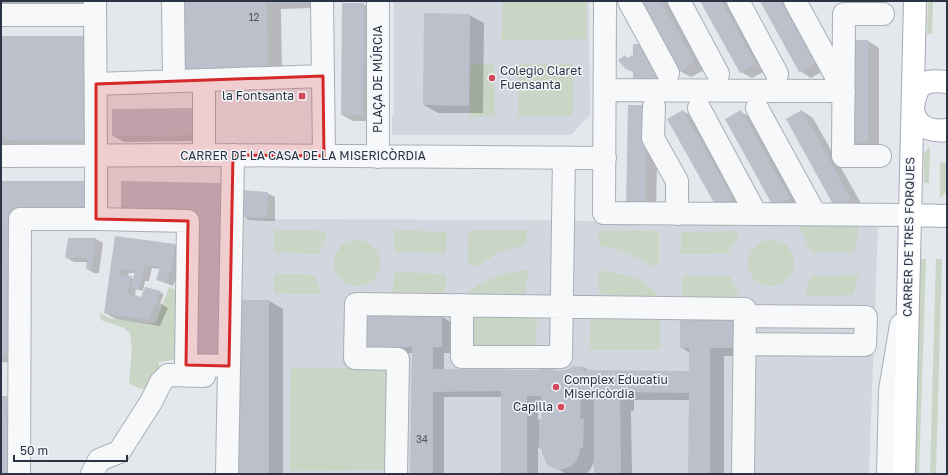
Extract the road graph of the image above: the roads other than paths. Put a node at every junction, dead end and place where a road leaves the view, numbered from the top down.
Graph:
1 (173, 1) edge
2 (322, 1) edge
3 (378, 1) edge
4 (605, 1) edge
5 (629, 1) edge
6 (679, 1) edge
7 (738, 1) edge
8 (795, 1) edge
9 (915, 1) edge
10 (95, 8) edge
11 (883, 14) dead end
12 (1, 15) edge
13 (668, 73) dead end
14 (718, 74) dead end
15 (778, 74) dead end
16 (322, 76) junction
17 (204, 80) junction
18 (174, 81) junction
19 (947, 82) edge
20 (96, 84) junction
21 (605, 90) junction
22 (844, 91) junction
23 (912, 106) junction
24 (654, 107) dead end
25 (699, 108) dead end
26 (757, 108) dead end
27 (947, 130) edge
28 (204, 155) junction
29 (233, 155) junction
30 (1, 156) edge
31 (96, 156) junction
32 (324, 156) junction
33 (880, 156) dead end
34 (378, 157) junction
35 (564, 158) junction
36 (604, 158) junction
37 (677, 214) junction
38 (756, 214) junction
39 (815, 214) junction
40 (910, 215) junction
41 (947, 216) edge
42 (96, 219) junction
43 (908, 280) junction
44 (462, 305) junction
45 (562, 306) junction
46 (746, 316) junction
47 (745, 344) junction
48 (229, 371) junction
49 (10, 374) edge
50 (19, 474) edge
51 (92, 474) edge
52 (227, 474) edge
53 (396, 474) edge
54 (743, 474) edge
55 (888, 474) edge
56 (904, 474) edge

1 - 18 street
2 - 16 street
3 - 34 street, PLAÇA DE MÚRCIA
4 - 21 street
5 - 13 street
6 - 14 street
7 - 15 street
8 - 22 street
9 - 23 main road, CARRER DE TRES FORQUES
10 - 12 street
10 - 20 street
11 - 22 street
16 - 17 street
16 - 32 street
17 - 18 street
17 - 28 street
18 - 20 street
19 - 23 main road
20 - 31 street
21 - 22 street
21 - 36 street
22 - 33 street
23 - 27 main road
23 - 40 main road, CARRER DE TRES FORQUES
24 - 37 street
25 - 38 street
26 - 39 street
28 - 29 street, CARRER DE LA CASA DE LA MISERICÒRDIA
28 - 31 street, CARRER DE LA CASA DE LA MISERICÒRDIA
29 - 32 street, CARRER DE LA CASA DE LA MISERICÒRDIA
29 - 48 street
30 - 31 street, CARRER DE LA CASA DE LA MISERICÒRDIA
31 - 42 street
32 - 34 street, CARRER DE LA CASA DE LA MISERICÒRDIA
34 - 35 street, CARRER DE LA CASA DE LA MISERICÒRDIA
35 - 36 street, CARRER DE LA CASA DE LA MISERICÒRDIA
35 - 45 street
36 - 37 street
37 - 38 street
38 - 39 street
39 - 40 street
40 - 41 main road
40 - 43 main road, CARRER DE TRES FORQUES
42 - 48 street
42 - 49 street
43 - 55 street
43 - 56 main road, CARRER DE TRES FORQUES
44 - 45 street
44 - 45 street
44 - 53 street
45 - 46 street
46 - 47 street
46 - 47 street
47 - 54 street
48 - 51 street
48 - 52 street
49 - 50 street

